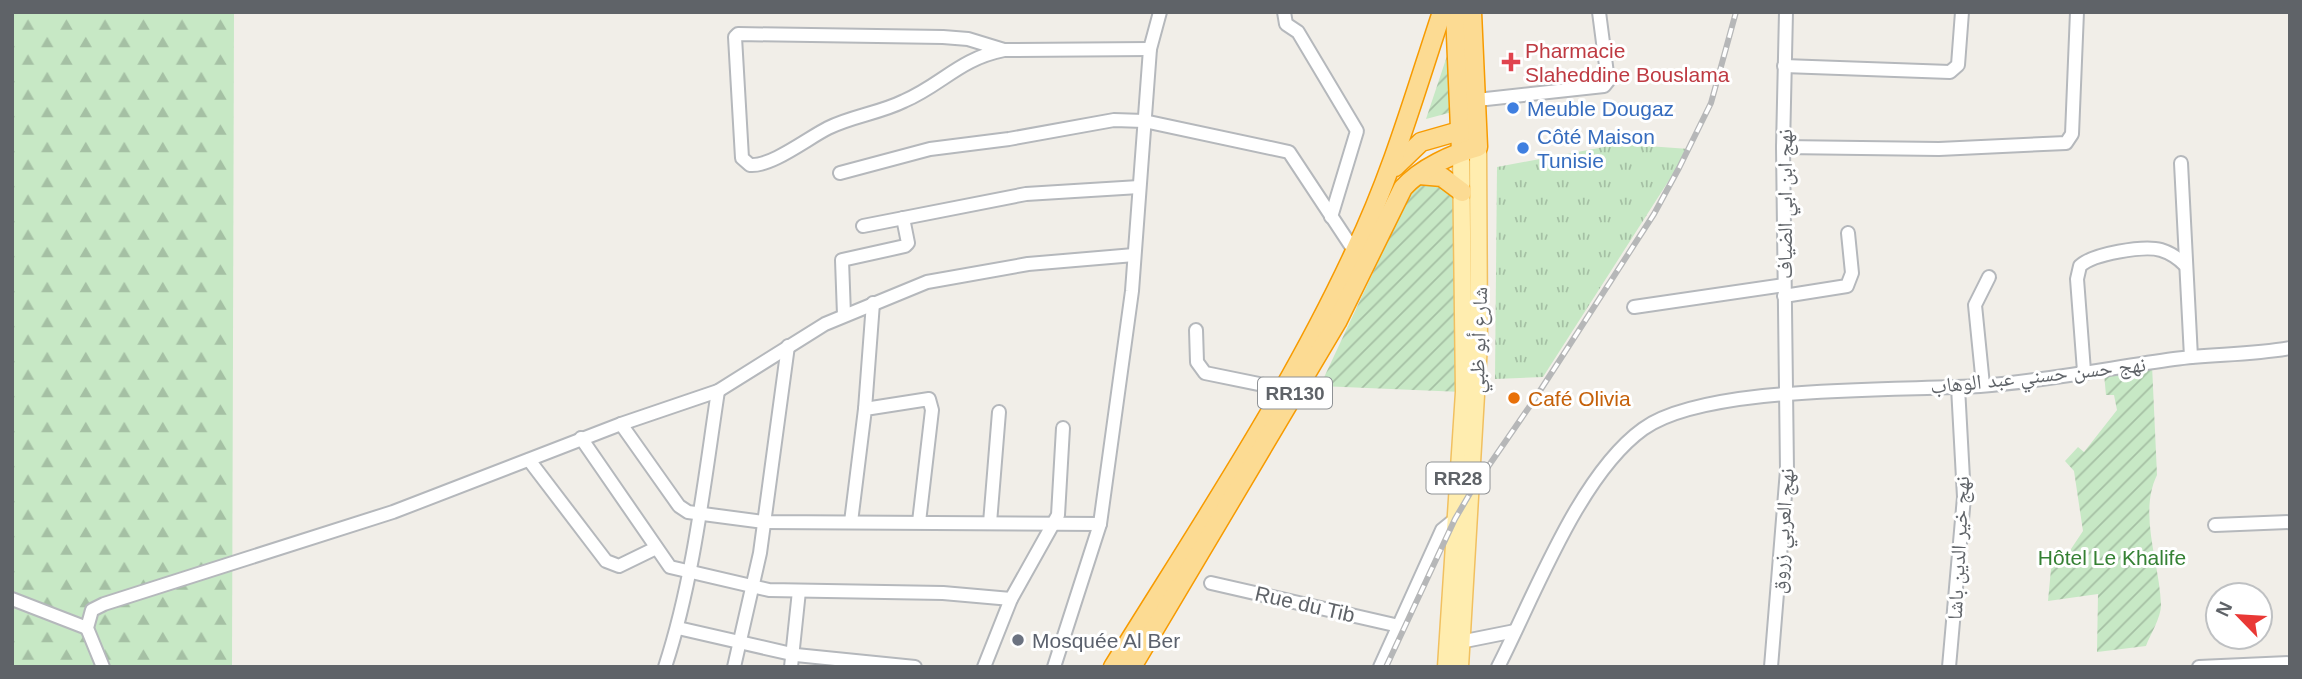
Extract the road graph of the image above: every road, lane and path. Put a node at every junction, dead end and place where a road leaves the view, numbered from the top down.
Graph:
1 (1160, 12) edge
2 (1284, 12) edge
3 (1442, 12) edge
4 (1455, 12) edge
5 (1472, 12) edge
6 (1599, 12) edge
7 (1786, 12) edge
8 (1962, 12) edge
9 (2077, 12) edge
10 (1150, 49) junction
11 (1004, 50) junction
12 (1784, 66) junction
13 (1477, 100) junction
14 (1144, 121) junction
15 (1477, 127) junction
16 (1459, 131) junction
17 (1783, 147) junction
18 (1469, 149) junction
19 (2181, 163) dead end
20 (840, 173) dead end
21 (1415, 176) junction
22 (1386, 179) junction
23 (1139, 187) junction
24 (1462, 192) junction
25 (1331, 217) junction
26 (903, 218) junction
27 (863, 226) dead end
28 (1849, 233) dead end
29 (1355, 252) junction
30 (1134, 255) junction
31 (2185, 265) junction
32 (1989, 278) dead end
33 (1784, 291) junction
34 (873, 303) junction
35 (1634, 307) dead end
36 (844, 316) junction
37 (1196, 330) dead end
38 (788, 346) junction
39 (2290, 348) edge
40 (2191, 357) junction
41 (2084, 371) junction
42 (1983, 385) junction
43 (1958, 387) junction
44 (1283, 389) junction
45 (718, 391) junction
46 (1785, 396) junction
47 (865, 409) junction
48 (999, 412) dead end
49 (621, 424) junction
50 (1063, 428) dead end
51 (581, 438) junction
52 (528, 460) junction
53 (1470, 509) junction
54 (699, 514) junction
55 (1455, 519) junction
56 (764, 522) junction
57 (851, 522) junction
58 (919, 522) junction
59 (2290, 522) edge
60 (990, 523) junction
61 (1054, 523) junction
62 (1101, 524) junction
63 (2216, 525) dead end
64 (656, 548) junction
65 (689, 574) junction
66 (1211, 583) dead end
67 (752, 587) junction
68 (800, 591) junction
69 (1011, 599) junction
70 (12, 600) edge
71 (1399, 625) junction
72 (87, 628) junction
73 (678, 628) junction
74 (1515, 631) junction
75 (741, 643) junction
76 (1455, 659) edge
77 (793, 661) edge
78 (2290, 663) edge
79 (103, 667) edge
80 (665, 667) edge
81 (734, 667) edge
82 (915, 667) edge
83 (985, 667) edge
84 (1054, 667) edge
85 (1113, 667) edge
86 (1132, 667) edge
87 (1380, 667) edge
88 (1498, 667) edge
89 (1772, 667) edge
90 (1949, 667) edge
91 (2199, 667) edge

1 - 10 street
2 - 25 street
3 - 22 highway
4 - 16 highway, شارع أبو ظبي / RR28
5 - 13 highway, شارع أبو ظبي / RR28
6 - 13 street
7 - 12 street, نهج ابن ابي الضياف
8 - 12 street
9 - 17 street
10 - 11 street
10 - 14 street
11 - 11 street
12 - 17 street, نهج ابن ابي الضياف
13 - 15 highway, شارع أبو ظبي / RR28
14 - 20 street
14 - 23 street
14 - 25 street
15 - 16 highway, RR130
15 - 18 highway, شارع أبو ظبي / RR28
16 - 18 highway, شارع أبو ظبي / RR28
16 - 22 highway, RR130
17 - 33 street, نهج ابن ابي الضياف
18 - 21 highway, RR130
18 - 24 main road, شارع أبو ظبي / RR28
18 - 53 main road, شارع أبو ظبي / RR28
19 - 31 street
21 - 24 highway
21 - 86 highway, RR130
22 - 29 highway, RR130
23 - 26 street
23 - 30 street
24 - 55 main road, شارع أبو ظبي / RR28
25 - 29 street
26 - 27 street
26 - 36 street
28 - 33 street
29 - 44 highway, RR130
30 - 34 street
30 - 62 street
31 - 40 street
31 - 41 street
32 - 42 street
33 - 35 street
33 - 46 street, نهج ابن ابي الضياف
34 - 36 street
34 - 47 street
36 - 38 street
37 - 44 street
38 - 45 street
38 - 56 street
39 - 40 street, نهج حسن حسني عبد الوهاب
40 - 41 street, نهج حسن حسني عبد الوهاب
41 - 42 street, نهج حسن حسني عبد الوهاب
42 - 43 street, نهج حسن حسني عبد الوهاب
43 - 46 street, نهج حسن حسني عبد الوهاب
43 - 90 street, نهج خير الدين باشا
44 - 85 highway, RR130
45 - 49 street
45 - 54 street
46 - 74 street, نهج حسن حسني عبد الوهاب
46 - 89 street, نهج العربي زروق
47 - 57 street
47 - 58 street
48 - 60 street
49 - 51 street
49 - 54 street
50 - 61 street
51 - 52 street
51 - 64 street
52 - 64 street
52 - 72 street
53 - 55 street
53 - 76 main road, شارع أبو ظبي / RR28
54 - 56 street
54 - 65 street
55 - 71 street
55 - 76 main road, شارع أبو ظبي / RR28
56 - 57 street
56 - 67 street
57 - 58 street
58 - 60 street
59 - 63 street
60 - 61 street
61 - 62 street
61 - 69 street
62 - 84 street
64 - 65 street
65 - 67 street
65 - 73 street
66 - 71 street, Rue du Tib
67 - 68 street
67 - 75 street
68 - 69 street
68 - 77 street
69 - 83 street
70 - 72 street
71 - 87 street
72 - 79 street
73 - 75 street
73 - 80 street
74 - 76 street
74 - 88 street, نهج حسن حسني عبد الوهاب
75 - 77 street
75 - 81 street
77 - 82 street
78 - 91 street

